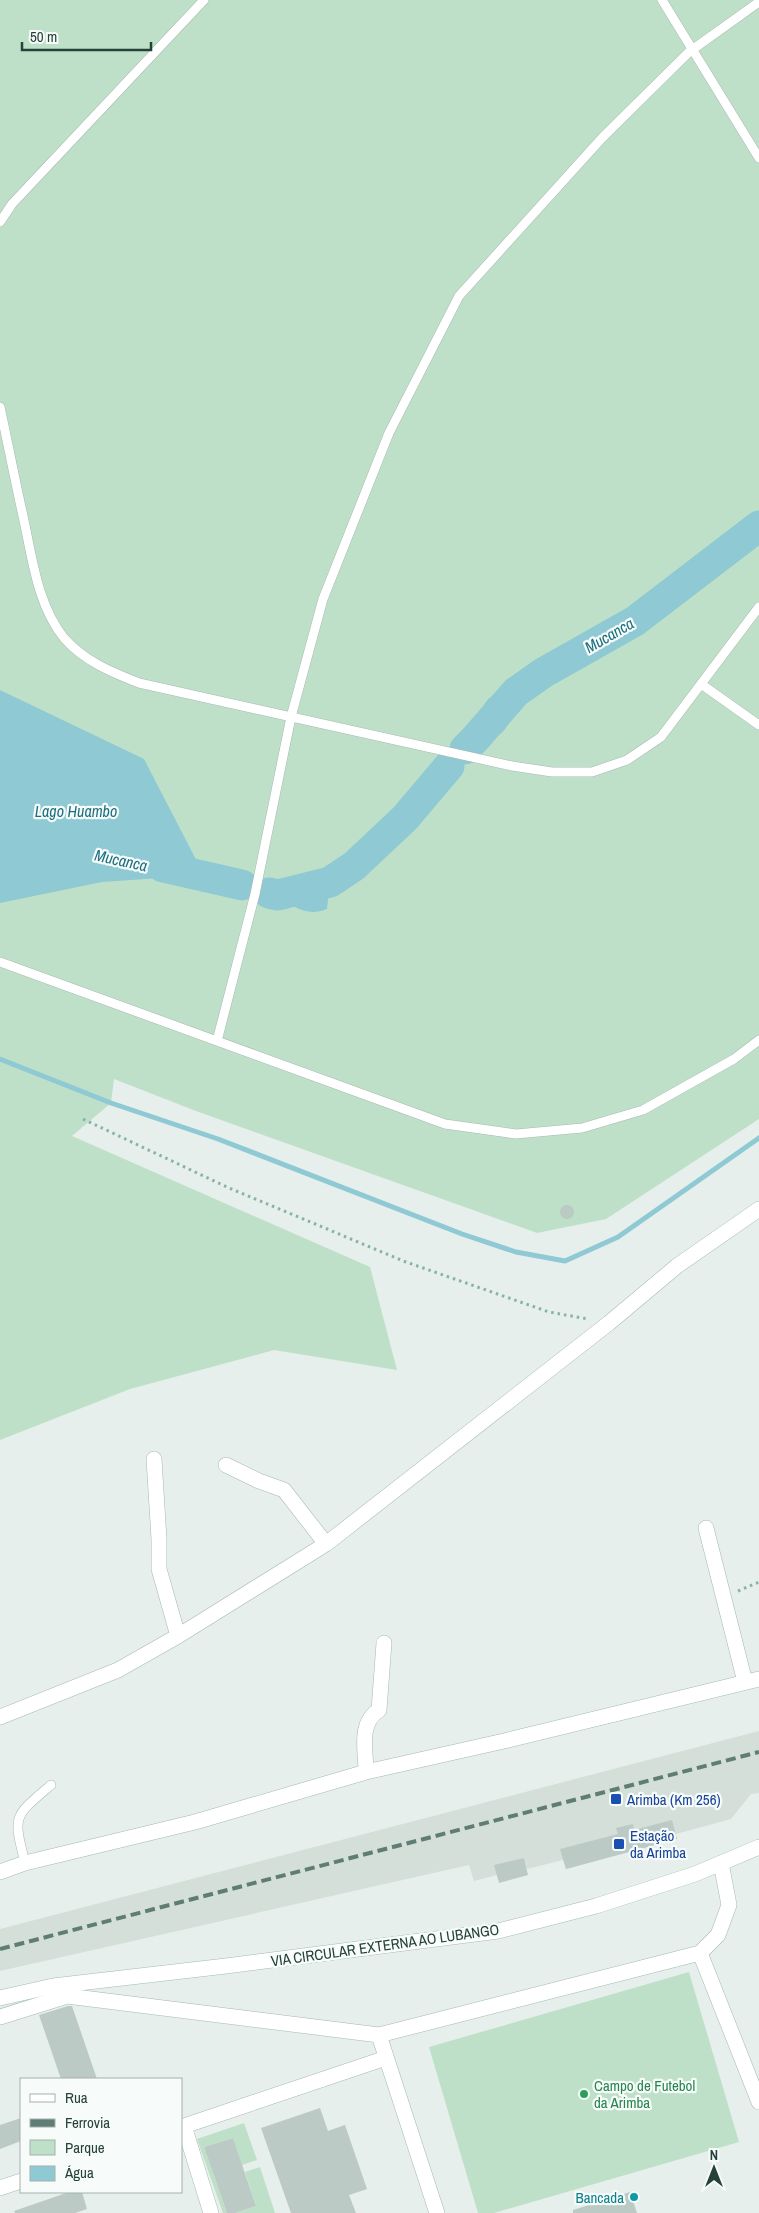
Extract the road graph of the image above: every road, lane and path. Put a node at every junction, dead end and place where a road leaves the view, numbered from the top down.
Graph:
1 (204, 0) edge
2 (662, 0) edge
3 (759, 2) edge
4 (692, 50) junction
5 (759, 158) edge
6 (0, 222) edge
7 (0, 407) edge
8 (759, 607) edge
9 (701, 684) junction
10 (291, 717) junction
11 (759, 725) edge
12 (0, 962) edge
13 (759, 1040) edge
14 (217, 1041) junction
15 (83, 1119) dead end
16 (759, 1209) edge
17 (609, 1323) junction
18 (154, 1459) dead end
19 (226, 1465) dead end
20 (706, 1528) dead end
21 (326, 1544) junction
22 (759, 1582) edge
23 (724, 1598) junction
24 (178, 1636) junction
25 (384, 1643) dead end
26 (752, 1680) edge
27 (0, 1718) edge
28 (366, 1772) junction
29 (51, 1786) dead end
30 (759, 1847) edge
31 (25, 1863) junction
32 (721, 1863) junction
33 (0, 1872) edge
34 (700, 1953) junction
35 (0, 1998) edge
36 (0, 2017) edge
37 (378, 2035) junction
38 (386, 2058) junction
39 (759, 2102) edge
40 (183, 2126) edge
41 (20, 2181) edge
42 (0, 2188) edge
43 (211, 2213) edge
44 (437, 2213) edge

1 - 6 lane
2 - 4 lane
3 - 4 lane
4 - 5 lane
4 - 10 lane
7 - 10 lane
8 - 9 lane
9 - 10 lane
9 - 11 lane
10 - 14 lane
12 - 14 lane
13 - 14 lane
15 - 17 path
16 - 17 street
17 - 21 street
18 - 24 street
19 - 21 street
20 - 23 street
21 - 24 street
22 - 23 path
23 - 26 street
24 - 27 street
25 - 28 street
26 - 28 street
28 - 31 street
29 - 31 lane
30 - 32 street, VIA CIRCULAR EXTERNA AO LUBANGO
31 - 33 street
32 - 34 street
32 - 35 street, VIA CIRCULAR EXTERNA AO LUBANGO
34 - 37 street
34 - 39 street
36 - 37 street
37 - 38 street
38 - 40 street
38 - 44 street
40 - 43 street
41 - 42 street

